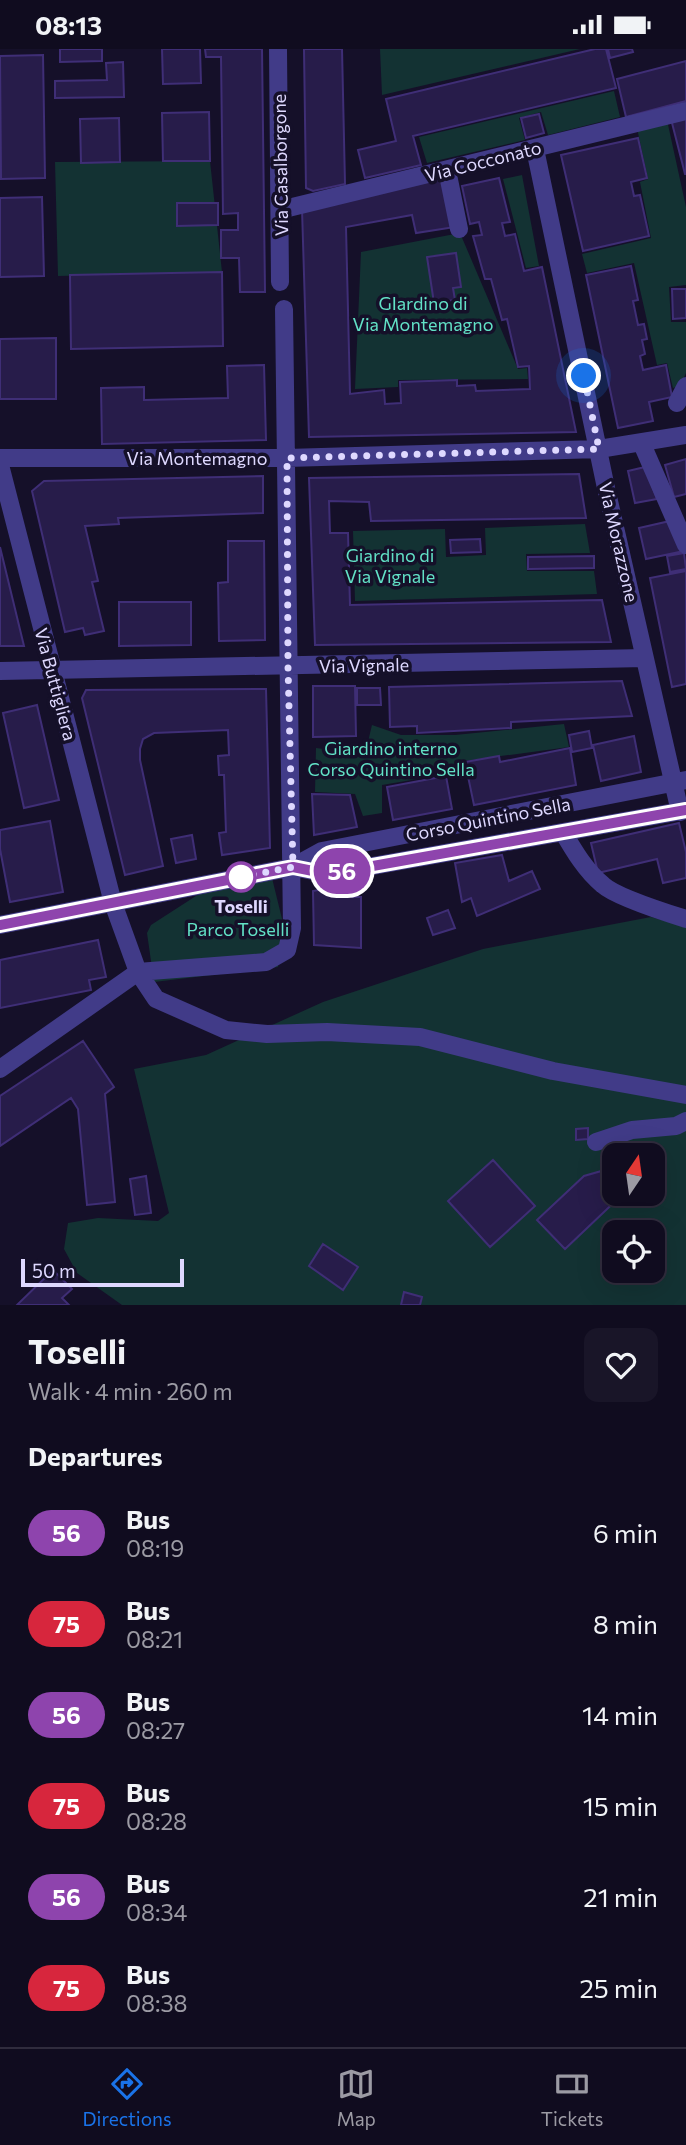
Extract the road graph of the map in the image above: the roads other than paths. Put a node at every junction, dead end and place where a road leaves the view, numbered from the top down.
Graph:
1 (278, 49) edge
2 (686, 111) edge
3 (535, 149) junction
4 (447, 170) junction
5 (280, 210) junction
6 (459, 229) dead end
7 (281, 282) dead end
8 (284, 309) dead end
9 (686, 386) edge
10 (677, 403) dead end
11 (686, 435) edge
12 (642, 444) junction
13 (599, 449) junction
14 (287, 458) junction
15 (0, 459) edge
16 (0, 465) edge
17 (686, 545) edge
18 (645, 658) junction
19 (288, 667) junction
20 (0, 671) edge
21 (52, 671) junction
22 (679, 782) edge
23 (683, 811) edge
24 (563, 832) junction
25 (293, 867) junction
26 (113, 903) junction
27 (686, 919) edge
28 (0, 925) edge
29 (138, 972) junction
30 (0, 1069) edge
31 (686, 1095) edge
32 (686, 1121) edge
33 (596, 1142) dead end

1 - 5 street, Via Casalborgone
2 - 3 street, Via Cocconato
3 - 4 street, Via Cocconato
3 - 13 street, Via Morazzone
4 - 5 street, Via Cocconato
4 - 6 street
5 - 7 street, Via Casalborgone
8 - 14 street
9 - 10 street
11 - 12 street, Via Montemagno
12 - 13 street, Via Montemagno
12 - 17 street
13 - 14 street, Via Montemagno
13 - 18 street, Via Morazzone
14 - 15 street, Via Montemagno
14 - 19 street
16 - 21 street, Via Buttigliera
18 - 19 street, Via Vignale
18 - 22 street, Via Morazzone
19 - 21 street, Via Vignale
19 - 25 street
20 - 21 street, Via Vignale
21 - 26 street, Via Buttigliera
22 - 23 street, Via Morazzone
22 - 25 street, Corso Quintino Sella
23 - 24 street, Corso Quintino Sella
24 - 25 street, Corso Quintino Sella
24 - 27 street
25 - 26 street, Corso Quintino Sella
25 - 29 street
26 - 28 street, Corso Quintino Sella
26 - 29 street, Via Buttigliera
29 - 30 street
29 - 31 street, Via Buttigliera
32 - 33 street

